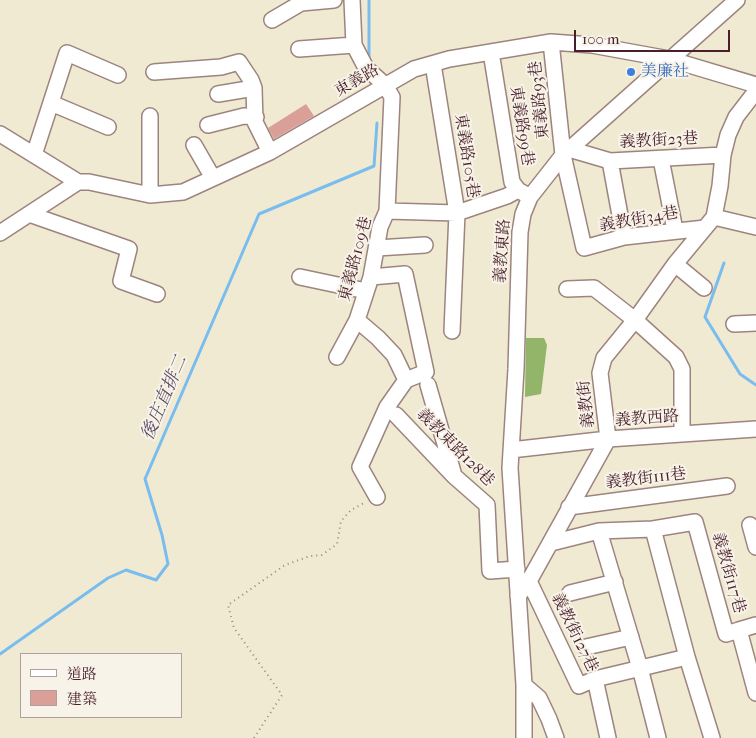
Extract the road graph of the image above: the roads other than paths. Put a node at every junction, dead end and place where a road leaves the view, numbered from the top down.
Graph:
1 (334, 0) edge
2 (352, 0) edge
3 (737, 0) edge
4 (272, 20) dead end
5 (551, 42) junction
6 (354, 45) junction
7 (299, 49) dead end
8 (491, 52) junction
9 (669, 59) junction
10 (433, 64) junction
11 (154, 72) dead end
12 (118, 75) dead end
13 (385, 85) junction
14 (756, 85) edge
15 (254, 88) junction
16 (756, 91) edge
17 (218, 94) dead end
18 (51, 102) junction
19 (150, 116) dead end
20 (256, 117) junction
21 (208, 125) dead end
22 (108, 127) dead end
23 (0, 134) edge
24 (194, 145) dead end
25 (270, 152) junction
26 (566, 152) junction
27 (34, 155) junction
28 (723, 155) junction
29 (662, 159) junction
30 (610, 161) junction
31 (213, 178) junction
32 (78, 182) junction
33 (524, 194) junction
34 (150, 195) junction
35 (387, 211) junction
36 (457, 213) junction
37 (29, 214) junction
38 (710, 222) junction
39 (756, 227) edge
40 (675, 230) junction
41 (0, 233) edge
42 (624, 237) junction
43 (425, 245) dead end
44 (377, 248) junction
45 (675, 264) junction
46 (300, 277) dead end
47 (369, 284) junction
48 (704, 288) dead end
49 (567, 289) dead end
50 (157, 294) dead end
51 (357, 320) junction
52 (635, 320) junction
53 (756, 322) edge
54 (734, 324) dead end
55 (452, 331) dead end
56 (337, 358) dead end
57 (406, 380) junction
58 (428, 385) dead end
59 (396, 414) dead end
60 (756, 429) edge
61 (682, 434) junction
62 (608, 439) junction
63 (510, 450) junction
64 (454, 476) junction
65 (727, 486) dead end
66 (377, 497) road end
67 (570, 507) junction
68 (750, 525) dead end
69 (652, 529) junction
70 (599, 531) junction
71 (551, 543) junction
72 (756, 547) edge
73 (517, 569) junction
74 (529, 581) junction
75 (615, 582) junction
76 (570, 593) dead end
77 (518, 596) junction
78 (756, 625) edge
79 (739, 630) junction
80 (631, 637) junction
81 (586, 647) dead end
82 (687, 657) junction
83 (640, 668) junction
84 (594, 680) junction
85 (524, 685) junction
86 (756, 693) edge
87 (524, 738) edge
88 (556, 738) edge
89 (608, 738) edge
90 (658, 738) edge
91 (712, 738) edge

1 - 4 street
2 - 6 street
3 - 9 street, 義教東路
5 - 8 street, 東義路
5 - 9 street, 東義路
5 - 26 street, 東義路93巷
6 - 7 street
6 - 13 street
8 - 10 street, 東義路
8 - 33 street, 東義路99巷
9 - 14 street, 東義路
9 - 26 street, 義教東路
10 - 13 street, 東義路
10 - 36 street, 東義路105巷
11 - 15 street
12 - 18 street
13 - 25 street, 東義路
13 - 35 street, 東義路109巷
15 - 17 street
15 - 20 street
16 - 28 street, 義教街
18 - 22 street
18 - 27 street
19 - 34 street
20 - 21 street
20 - 25 street
23 - 27 street
24 - 31 street
25 - 31 street, 東義路
26 - 30 street, 義教街23巷
26 - 33 street, 義教東路
26 - 42 street, 義教街34巷
27 - 32 street
28 - 29 street, 義教街23巷
28 - 38 street, 義教街
29 - 30 street, 義教街23巷
29 - 40 street
30 - 42 street
31 - 34 street, 東義路
32 - 34 street, 東義路
32 - 37 street
33 - 36 street
33 - 63 street, 義教東路
35 - 36 street, 東義路105巷
35 - 44 street, 東義路109巷
36 - 55 street
37 - 41 street
37 - 50 street
38 - 39 street, 義教街34巷
38 - 40 street, 義教街34巷
38 - 45 street, 義教街
40 - 42 street, 義教街34巷
43 - 44 street
44 - 47 street, 東義路109巷
45 - 48 street
45 - 52 street, 義教街
46 - 47 street
47 - 51 street, 東義路109巷
47 - 57 street
49 - 52 street
51 - 56 street
51 - 57 street, 東義路109巷
52 - 61 street
52 - 62 street, 義教街
53 - 54 street
57 - 66 street
58 - 64 street
59 - 64 street, 義教東路128巷
60 - 61 street, 義教西路
61 - 62 street, 義教西路
62 - 63 street, 義教西路
62 - 67 street, 義教街
63 - 73 street, 義教東路
64 - 73 street, 義教東路128巷
65 - 67 street, 義教街111巷
67 - 71 street, 義教街
68 - 72 street
69 - 70 street, 義教街117巷
69 - 79 street, 義教街117巷
69 - 82 street
70 - 71 street, 義教街117巷
70 - 75 street
71 - 74 street, 義教街
73 - 77 street, 義教東路
74 - 77 street, 義教街
74 - 84 street, 義教街127巷
75 - 76 street
75 - 80 street
77 - 85 street
78 - 79 street, 義教街117巷
79 - 86 street, 義教街117巷
80 - 81 street
80 - 83 street
82 - 83 street, 義教街127巷
82 - 91 street
83 - 84 street, 義教街127巷
83 - 90 street
84 - 89 street, 義教街127巷
85 - 87 street
85 - 88 street

